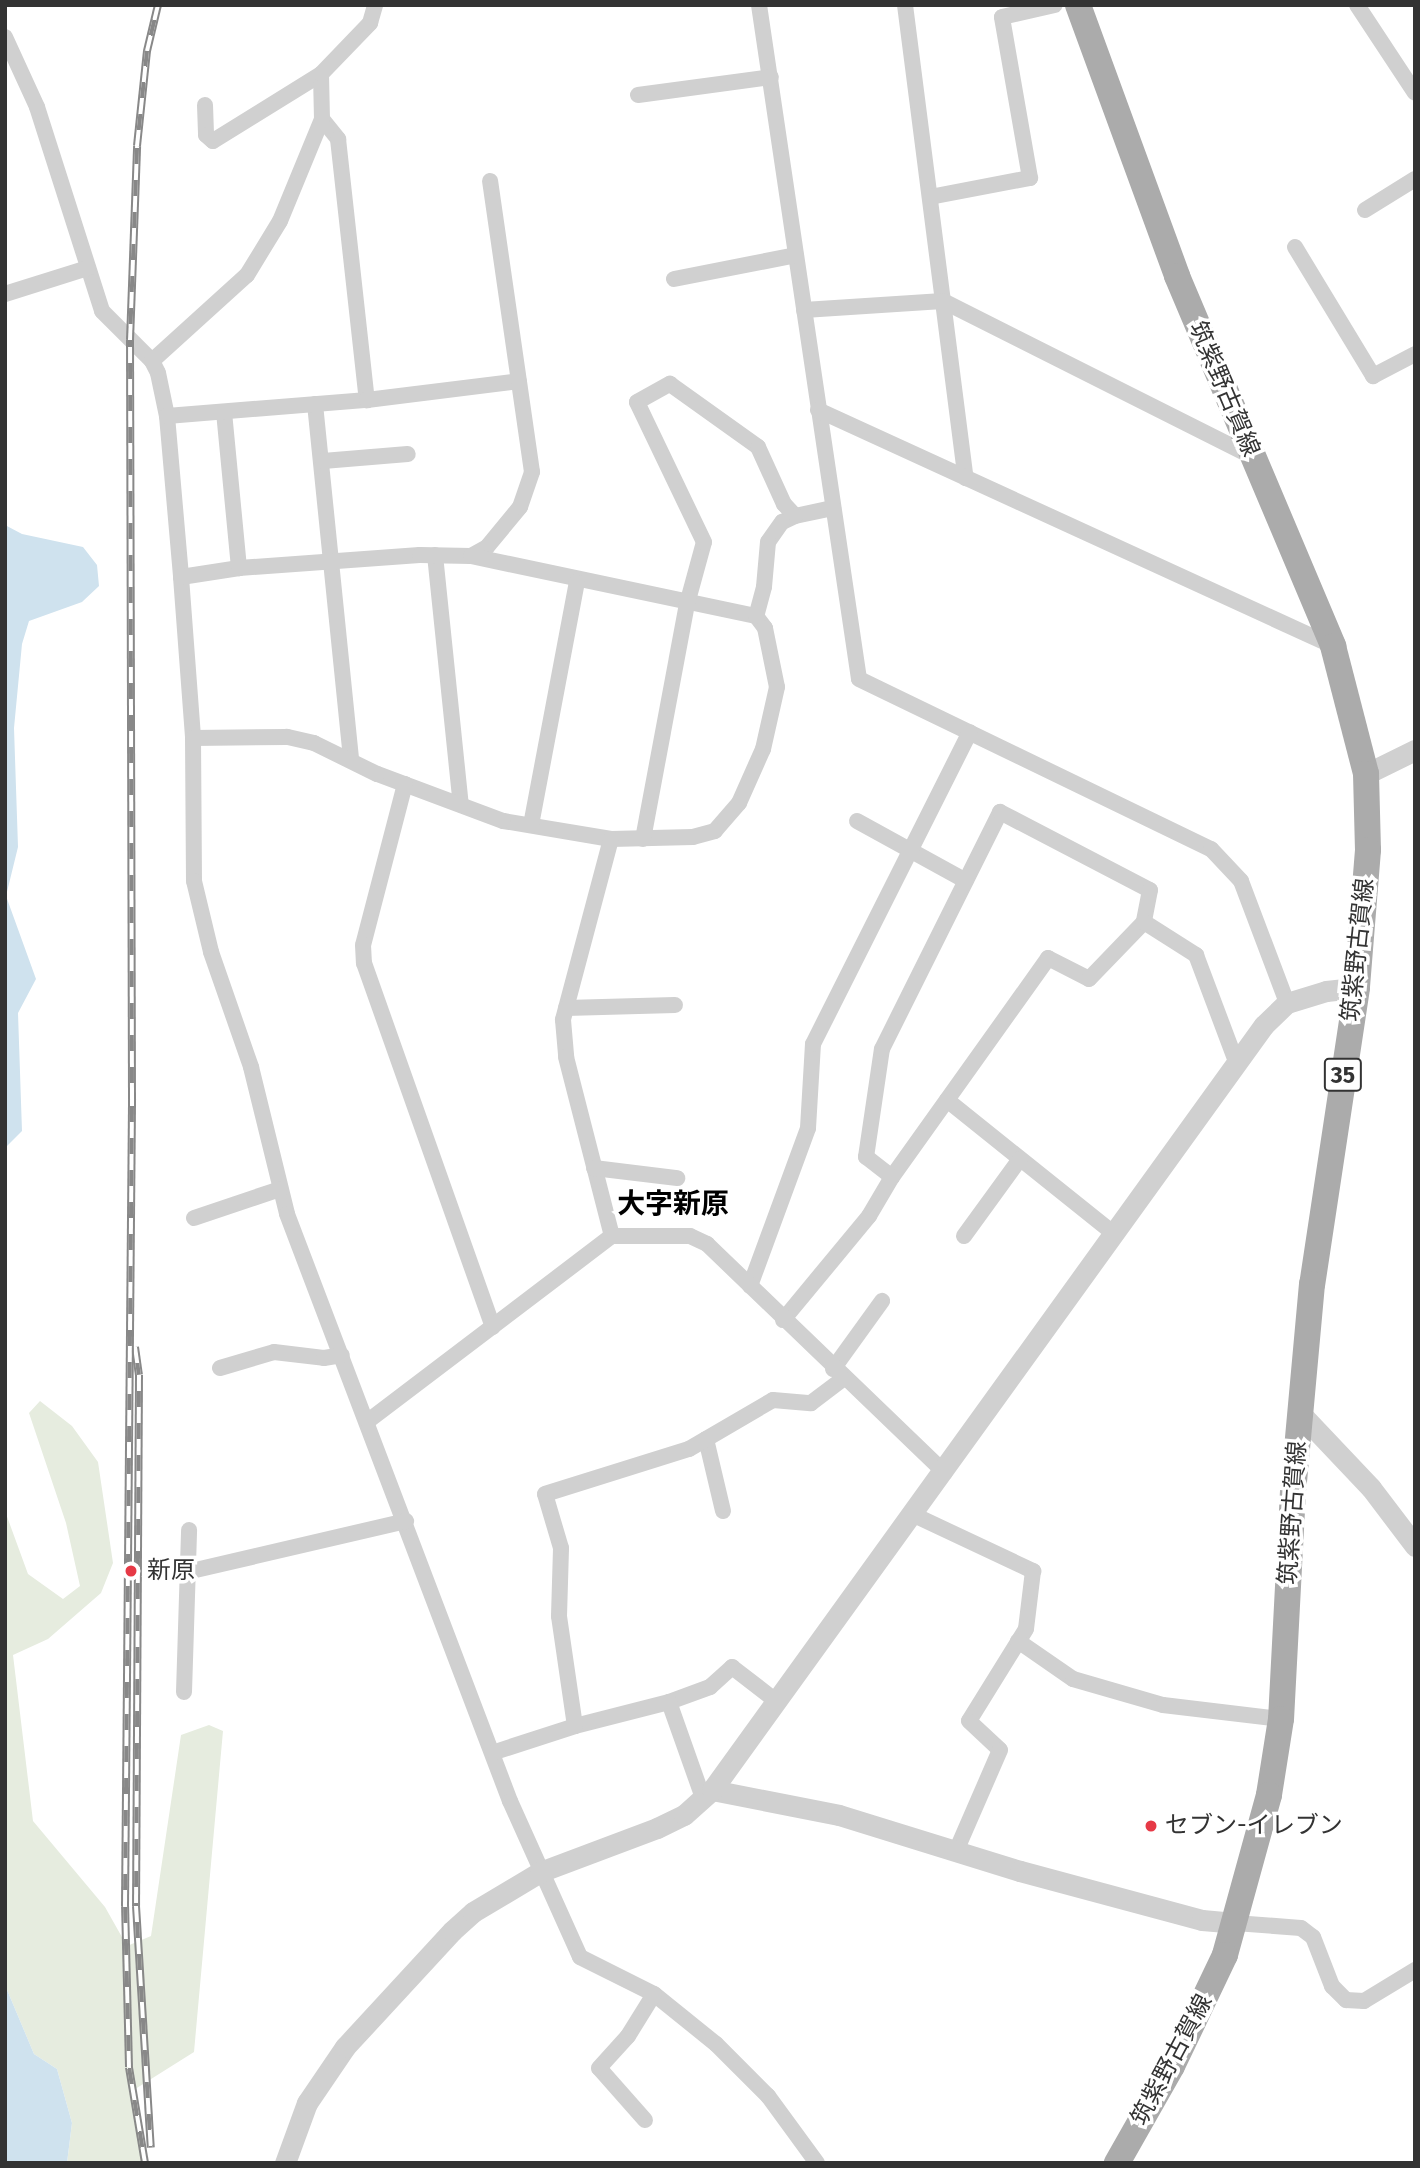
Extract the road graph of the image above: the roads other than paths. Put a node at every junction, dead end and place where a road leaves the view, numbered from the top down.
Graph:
1 (375, 5) edge
2 (759, 5) edge
3 (905, 5) edge
4 (1055, 5) edge
5 (1078, 5) edge
6 (1357, 5) edge
7 (5, 37) edge
8 (321, 74) junction
9 (771, 77) junction
10 (1415, 93) edge
11 (638, 95) dead end
12 (205, 105) dead end
13 (322, 118) junction
14 (1415, 179) edge
15 (490, 181) dead end
16 (930, 197) junction
17 (1365, 210) dead end
18 (1295, 247) dead end
19 (796, 255) junction
20 (88, 268) junction
21 (674, 279) dead end
22 (5, 294) edge
23 (943, 301) junction
24 (804, 310) junction
25 (1415, 354) edge
26 (152, 361) junction
27 (519, 381) junction
28 (367, 400) junction
29 (315, 404) junction
30 (818, 410) junction
31 (224, 412) junction
32 (167, 416) junction
33 (408, 454) dead end
34 (1251, 456) junction
35 (323, 461) junction
36 (966, 478) junction
37 (833, 508) junction
38 (795, 516) junction
39 (435, 555) junction
40 (471, 556) junction
41 (329, 564) junction
42 (239, 568) junction
43 (181, 577) junction
44 (577, 582) junction
45 (687, 604) junction
46 (756, 616) junction
47 (1333, 646) junction
48 (970, 732) junction
49 (192, 738) junction
50 (1415, 750) edge
51 (351, 760) junction
52 (1366, 774) junction
53 (405, 784) junction
54 (461, 805) junction
55 (858, 821) dead end
56 (531, 825) junction
57 (611, 839) junction
58 (643, 839) junction
59 (909, 851) junction
60 (965, 881) junction
61 (1144, 922) junction
62 (1357, 988) junction
63 (1287, 1003) junction
64 (676, 1005) dead end
65 (566, 1008) junction
66 (1234, 1056) dead end
67 (947, 1100) junction
68 (1020, 1159) junction
69 (594, 1168) junction
70 (892, 1177) junction
71 (677, 1178) dead end
72 (280, 1189) junction
73 (194, 1218) dead end
74 (1114, 1234) junction
75 (612, 1236) junction
76 (964, 1236) dead end
77 (750, 1286) junction
78 (882, 1301) dead end
79 (783, 1320) junction
80 (492, 1327) junction
81 (342, 1355) junction
82 (220, 1368) dead end
83 (838, 1374) junction
84 (1300, 1413) junction
85 (368, 1421) junction
86 (706, 1439) junction
87 (945, 1473) junction
88 (723, 1511) dead end
89 (914, 1515) junction
90 (406, 1521) junction
91 (189, 1530) dead end
92 (1415, 1546) edge
93 (187, 1572) junction
94 (1018, 1641) junction
95 (184, 1692) dead end
96 (776, 1701) junction
97 (669, 1702) junction
98 (1281, 1719) junction
99 (575, 1726) junction
100 (495, 1752) junction
101 (707, 1794) junction
102 (956, 1851) junction
103 (540, 1872) junction
104 (1235, 1923) junction
105 (1415, 1970) edge
106 (654, 1994) junction
107 (645, 2120) dead end
108 (285, 2163) edge
109 (817, 2163) edge
110 (1117, 2163) edge

1 - 8 street
2 - 9 street
3 - 16 street
4 - 16 street
5 - 34 main road, 筑紫野古賀線 / 35
6 - 10 street
7 - 20 street
8 - 12 street
8 - 13 street
9 - 11 street
9 - 19 street
13 - 26 street
13 - 28 street
14 - 17 street
15 - 27 street
16 - 23 street
18 - 25 street
19 - 21 street
19 - 24 street
20 - 22 street
20 - 26 street
23 - 24 street
23 - 34 street
23 - 36 street
24 - 30 street
26 - 32 street
27 - 28 street
27 - 40 street
28 - 29 street
29 - 31 street
29 - 35 street
30 - 36 street
30 - 37 street
31 - 32 street
31 - 42 street
32 - 43 street
33 - 35 street
34 - 47 main road, 筑紫野古賀線 / 35
35 - 41 street
36 - 47 street
37 - 38 street
37 - 48 street
38 - 45 street
38 - 46 street
39 - 40 street
39 - 41 street
39 - 54 street
40 - 44 street
41 - 42 street
41 - 51 street
42 - 43 street
43 - 49 street
44 - 45 street
44 - 56 street
45 - 46 street
45 - 58 street
46 - 58 street
47 - 52 main road, 筑紫野古賀線 / 35
48 - 59 street
48 - 63 street
49 - 51 street
49 - 72 street
50 - 52 street
51 - 53 street
52 - 62 main road, 筑紫野古賀線 / 35
53 - 54 street
53 - 80 street
54 - 56 street
55 - 59 street
56 - 57 street
57 - 58 street
57 - 65 street
59 - 60 street
59 - 77 street
60 - 61 street
60 - 70 street
61 - 66 street
61 - 67 street
62 - 63 street
62 - 84 main road, 筑紫野古賀線 / 35
63 - 74 street
64 - 65 street
65 - 69 street
67 - 68 street
67 - 70 street
68 - 74 street
68 - 76 street
69 - 71 street
69 - 75 street
70 - 79 street
72 - 73 street
72 - 81 street
74 - 87 street
75 - 77 street
75 - 80 street
77 - 79 street
78 - 83 street
79 - 83 street
80 - 85 street
81 - 82 street
81 - 85 street
83 - 86 street
83 - 87 street
84 - 92 street
84 - 98 main road, 筑紫野古賀線 / 35
85 - 90 street
86 - 88 street
86 - 99 street
87 - 89 street
89 - 94 street
89 - 96 street
90 - 93 street
90 - 100 street
91 - 93 street
93 - 95 street
94 - 98 street
94 - 102 street
96 - 97 street
96 - 101 street
97 - 99 street
97 - 101 street
98 - 104 main road, 筑紫野古賀線 / 35
99 - 100 street
100 - 103 street
101 - 102 street
101 - 103 street
102 - 104 street
103 - 106 street
103 - 108 street
104 - 105 street
104 - 110 main road, 筑紫野古賀線 / 35
106 - 107 street
106 - 109 street

